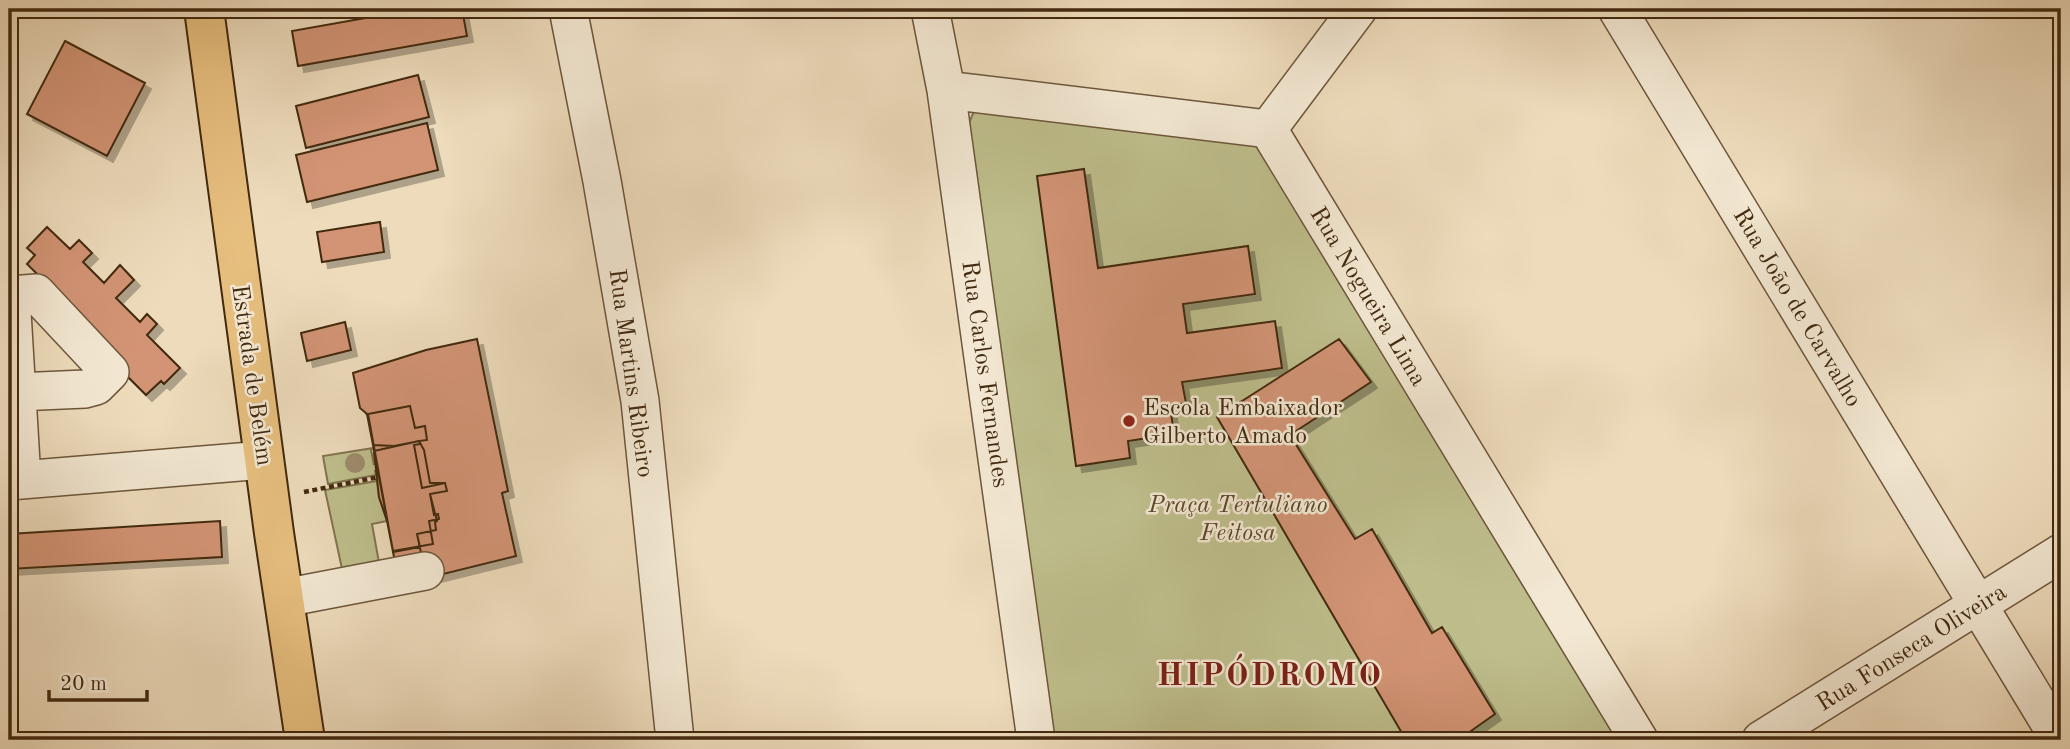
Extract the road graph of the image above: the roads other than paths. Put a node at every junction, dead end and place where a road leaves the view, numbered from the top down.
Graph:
1 (204, 9) edge
2 (568, 9) edge
3 (930, 9) edge
4 (1358, 9) edge
5 (1617, 9) edge
6 (946, 90) junction
7 (1268, 129) junction
8 (17, 392) dead end
9 (264, 460) junction
10 (16, 481) edge
11 (2061, 553) edge
12 (425, 571) dead end
13 (284, 598) junction
14 (1979, 605) junction
15 (305, 740) edge
16 (675, 740) edge
17 (1036, 740) edge
18 (1639, 740) edge
19 (1761, 740) edge
20 (2060, 740) edge

1 - 9 main road, Estrada de Belém
2 - 16 street, Rua Martins Ribeiro
3 - 6 street, Rua Carlos Fernandes
4 - 7 street
5 - 14 street, Rua João de Carvalho
6 - 7 street
6 - 17 street, Rua Carlos Fernandes
7 - 18 street, Rua Nogueira Lima
8 - 10 street
9 - 10 street
9 - 13 main road, Estrada de Belém
11 - 14 street, Rua Fonseca Oliveira
12 - 13 street
13 - 15 main road, Estrada de Belém
14 - 19 street, Rua Fonseca Oliveira
14 - 20 street, Rua João de Carvalho

